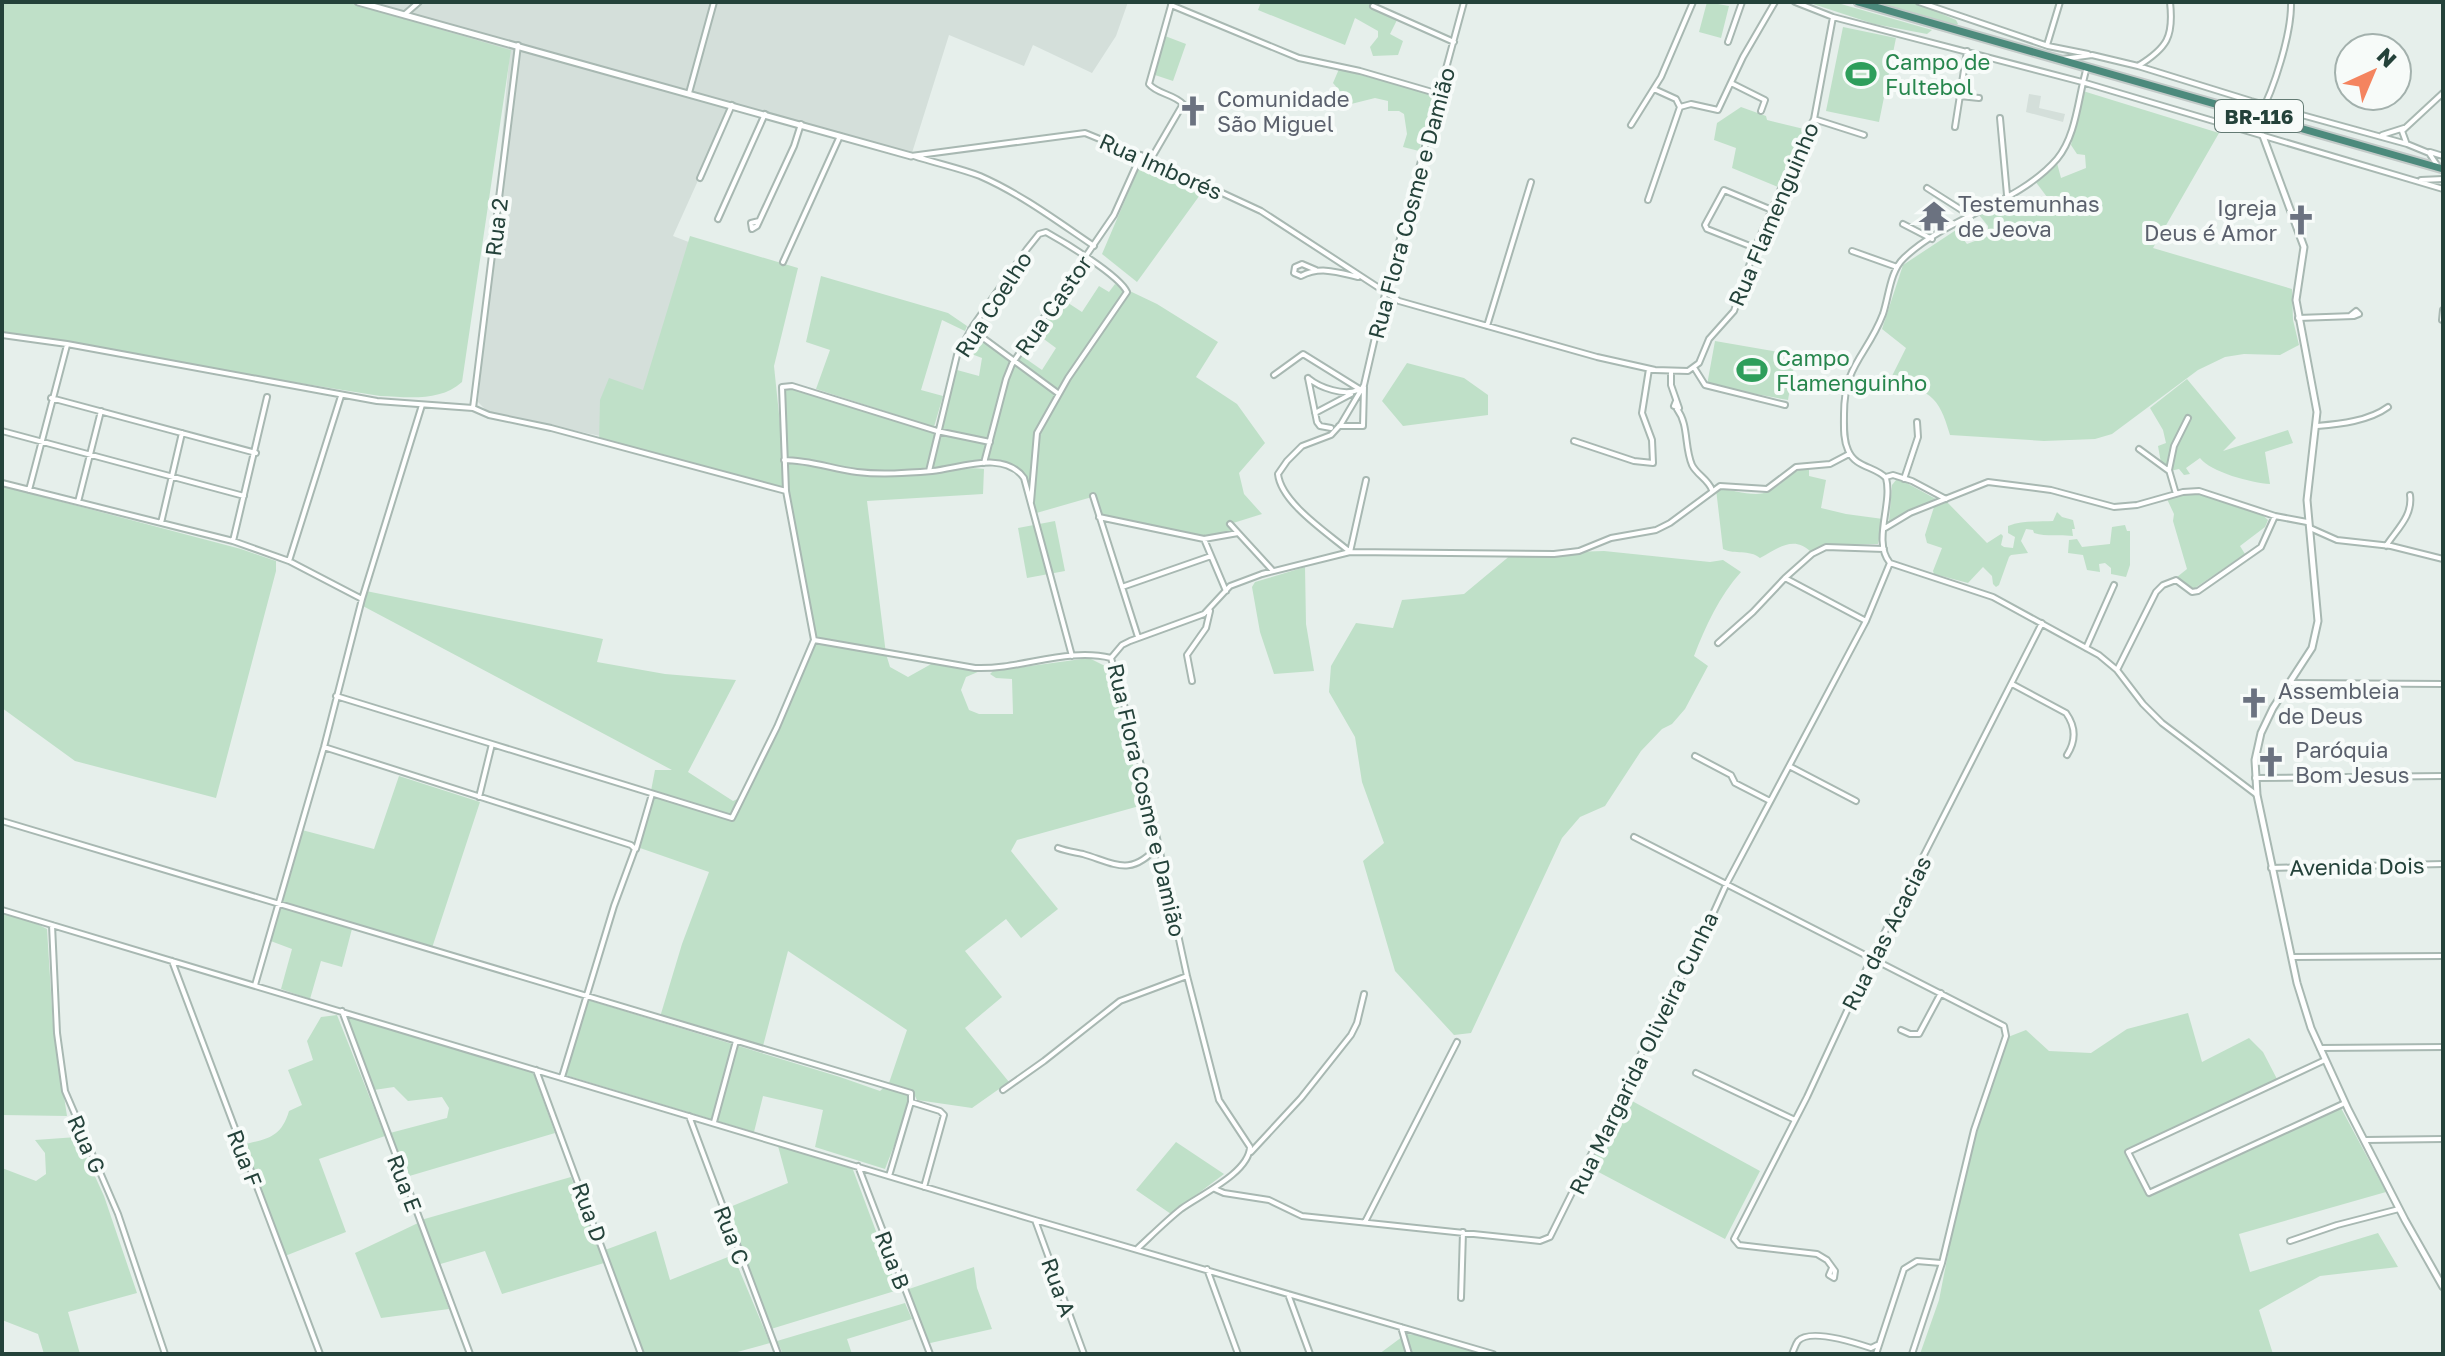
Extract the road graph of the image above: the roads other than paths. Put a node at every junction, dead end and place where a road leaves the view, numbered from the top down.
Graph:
1 (358, 2) edge
2 (419, 2) edge
3 (714, 2) edge
4 (1464, 2) edge
5 (1693, 2) edge
6 (1742, 2) edge
7 (1775, 2) edge
8 (1795, 2) edge
9 (1858, 2) edge
10 (1919, 2) edge
11 (2060, 2) edge
12 (2170, 2) edge
13 (2291, 2) edge
14 (1172, 4) edge
15 (1935, 4) edge
16 (1373, 6) dead end
17 (404, 15) junction
18 (1833, 17) junction
19 (1454, 42) junction
20 (1728, 42) dead end
21 (518, 45) junction
22 (2047, 45) junction
23 (1967, 51) junction
24 (2092, 55) junction
25 (2061, 60) junction
26 (2138, 66) junction
27 (2087, 67) junction
28 (2082, 82) junction
29 (1731, 83) junction
30 (1654, 89) junction
31 (689, 93) junction
32 (2443, 93) edge
33 (1439, 94) junction
34 (1960, 96) junction
35 (1979, 98) dead end
36 (732, 105) junction
37 (2266, 105) junction
38 (1680, 107) junction
39 (1761, 111) dead end
40 (765, 114) junction
41 (2259, 116) junction
42 (2000, 118) dead end
43 (2311, 118) junction
44 (1814, 119) junction
45 (801, 124) junction
46 (1631, 125) dead end
47 (1955, 127) dead end
48 (2301, 128) junction
49 (2405, 128) junction
50 (1864, 135) dead end
51 (842, 136) junction
52 (2263, 136) junction
53 (2380, 136) junction
54 (2407, 144) junction
55 (2426, 151) junction
56 (1141, 155) junction
57 (911, 156) junction
58 (2443, 156) edge
59 (1151, 160) junction
60 (2440, 168) edge
61 (700, 178) dead end
62 (2443, 179) edge
63 (2417, 181) junction
64 (1531, 182) dead end
65 (1927, 188) dead end
66 (2443, 189) edge
67 (2007, 195) junction
68 (1648, 200) dead end
69 (1772, 210) junction
70 (1971, 216) junction
71 (718, 219) dead end
72 (759, 221) dead end
73 (1903, 224) dead end
74 (1932, 239) junction
75 (1094, 246) junction
76 (1755, 248) junction
77 (1852, 251) dead end
78 (1087, 258) junction
79 (783, 262) dead end
80 (1897, 267) junction
81 (1316, 270) junction
82 (1360, 277) junction
83 (1385, 294) junction
84 (2443, 310) edge
85 (2351, 315) dead end
86 (2298, 318) junction
87 (2442, 320) edge
88 (1487, 326) junction
89 (971, 329) junction
90 (2, 335) edge
91 (67, 344) junction
92 (1014, 361) junction
93 (1695, 368) junction
94 (1649, 369) junction
95 (1671, 372) junction
96 (1274, 375) dead end
97 (1362, 387) junction
98 (1059, 394) junction
99 (1351, 394) junction
100 (341, 396) junction
101 (267, 397) dead end
102 (51, 398) junction
103 (422, 405) junction
104 (1785, 405) dead end
105 (2388, 407) dead end
106 (473, 408) junction
107 (101, 411) junction
108 (1315, 413) junction
109 (2188, 418) dead end
110 (1917, 422) dead end
111 (1339, 426) junction
112 (2317, 426) junction
113 (1331, 428) dead end
114 (2, 431) edge
115 (937, 431) junction
116 (182, 433) junction
117 (40, 441) junction
118 (1574, 441) dead end
119 (990, 442) junction
120 (2139, 449) dead end
121 (256, 453) junction
122 (1849, 454) junction
123 (90, 456) junction
124 (784, 460) junction
125 (984, 463) junction
126 (929, 471) junction
127 (2169, 471) junction
128 (172, 477) junction
129 (1886, 478) junction
130 (1904, 479) junction
131 (1366, 480) dead end
132 (2, 483) edge
133 (29, 490) junction
134 (1712, 490) junction
135 (786, 491) junction
136 (2176, 494) junction
137 (2410, 495) dead end
138 (244, 496) junction
139 (1093, 496) dead end
140 (1946, 499) junction
141 (78, 502) junction
142 (1031, 502) junction
143 (2275, 516) junction
144 (1099, 517) junction
145 (161, 523) junction
146 (1230, 524) dead end
147 (2307, 525) junction
148 (1885, 528) junction
149 (1238, 533) junction
150 (1204, 539) junction
151 (233, 541) junction
152 (2386, 546) junction
153 (1884, 549) junction
154 (1350, 552) junction
155 (1211, 556) junction
156 (2443, 559) edge
157 (289, 561) junction
158 (1890, 563) junction
159 (1273, 571) junction
160 (1785, 578) junction
161 (2114, 585) dead end
162 (1122, 587) junction
163 (1226, 591) junction
164 (362, 599) junction
165 (1210, 611) junction
166 (1866, 621) junction
167 (2042, 623) junction
168 (1138, 637) junction
169 (814, 640) junction
170 (1718, 643) dead end
171 (2086, 648) junction
172 (1072, 656) junction
173 (1111, 658) junction
174 (2117, 670) junction
175 (1192, 681) dead end
176 (2289, 683) junction
177 (2012, 684) junction
178 (2443, 684) edge
179 (336, 696) junction
180 (492, 744) junction
181 (324, 747) junction
182 (2067, 755) dead end
183 (1695, 756) dead end
184 (1789, 766) junction
185 (2443, 776) edge
186 (2255, 778) junction
187 (652, 794) junction
188 (2257, 795) junction
189 (479, 797) junction
190 (1770, 801) junction
191 (1856, 801) dead end
192 (2, 821) edge
193 (1634, 837) dead end
194 (1158, 846) junction
195 (1058, 848) dead end
196 (635, 852) junction
197 (2443, 864) edge
198 (2271, 868) junction
199 (1727, 883) junction
200 (277, 904) junction
201 (2, 910) edge
202 (52, 925) junction
203 (2443, 956) edge
204 (2292, 957) junction
205 (1871, 959) junction
206 (172, 961) junction
207 (1187, 976) junction
208 (255, 985) junction
209 (1941, 993) junction
210 (1364, 994) dead end
211 (585, 997) junction
212 (342, 1011) junction
213 (1901, 1030) dead end
214 (736, 1041) junction
215 (1457, 1042) dead end
216 (2443, 1047) edge
217 (2320, 1048) junction
218 (2325, 1060) junction
219 (536, 1070) junction
220 (1696, 1073) dead end
221 (562, 1077) junction
222 (1003, 1090) dead end
223 (911, 1102) junction
224 (2345, 1103) junction
225 (689, 1116) junction
226 (1795, 1120) junction
227 (714, 1122) junction
228 (2443, 1139) edge
229 (2366, 1140) junction
230 (1251, 1152) junction
231 (858, 1166) junction
232 (889, 1176) junction
233 (924, 1187) junction
234 (1215, 1189) junction
235 (2399, 1209) junction
236 (1035, 1220) junction
237 (1365, 1222) junction
238 (1463, 1232) junction
239 (2290, 1241) dead end
240 (1138, 1248) junction
241 (1942, 1263) junction
242 (1832, 1268) dead end
243 (1207, 1269) junction
244 (2443, 1287) edge
245 (1288, 1294) junction
246 (1461, 1298) dead end
247 (1401, 1327) junction
248 (1879, 1344) junction
249 (165, 1354) edge
250 (320, 1354) edge
251 (470, 1354) edge
252 (641, 1354) edge
253 (778, 1354) edge
254 (930, 1354) edge
255 (1084, 1354) edge
256 (1238, 1354) edge
257 (1310, 1354) edge
258 (1409, 1354) edge
259 (1493, 1354) edge
260 (1792, 1354) edge
261 (1876, 1354) edge
262 (1912, 1354) edge

1 - 17 street
2 - 17 street
3 - 31 street
4 - 19 street, Rua Flora Cosme e Damião
5 - 30 street
6 - 20 street
7 - 29 street
8 - 18 street
9 - 25 highway, BR-116
10 - 15 street
11 - 22 street
12 - 26 street
13 - 37 street
14 - 33 street
14 - 59 street
15 - 22 street
16 - 19 street
17 - 21 street
18 - 23 street
18 - 44 street, Rua Flamenguinho
19 - 33 street, Rua Flora Cosme e Damião
21 - 31 street
21 - 106 street, Rua 2
22 - 24 street
23 - 28 street
23 - 34 street
24 - 25 street
24 - 26 street
25 - 27 highway, BR-116
26 - 37 street
27 - 28 street
27 - 41 highway, BR-116
28 - 52 street
28 - 67 street
29 - 38 street
29 - 39 street
30 - 38 street
30 - 46 street
31 - 36 street
32 - 49 street
33 - 83 street, Rua Flora Cosme e Damião
34 - 35 street
34 - 47 street
36 - 40 street
36 - 61 street
37 - 41 street
37 - 43 street
38 - 68 street
40 - 45 street
40 - 71 street
41 - 48 highway, BR-116
42 - 67 street
43 - 48 street
43 - 53 street
44 - 50 street
44 - 69 street, Rua Flamenguinho
45 - 51 street
45 - 72 street
48 - 60 highway, BR-116
49 - 53 street
49 - 54 street
51 - 57 street
51 - 79 street
52 - 63 street
52 - 86 street
53 - 54 street
54 - 55 street
55 - 58 street
55 - 60 street
56 - 57 street, Rua Imborés
56 - 59 street, Rua Imborés
56 - 75 street, Rua Castor
57 - 75 street
59 - 82 street, Rua Imborés
62 - 63 street
63 - 66 street
64 - 88 street
65 - 70 street
67 - 70 street
69 - 76 street, Rua Flamenguinho
69 - 76 street
70 - 74 street
73 - 74 street
74 - 80 street
75 - 78 street, Rua Castor
76 - 93 street, Rua Flamenguinho
77 - 80 street
78 - 89 street, Rua Coelho
78 - 92 street, Rua Castor
78 - 98 street
80 - 122 street
81 - 81 street
81 - 82 street
82 - 83 street, Rua Imborés
83 - 88 street
83 - 97 street, Rua Flora Cosme e Damião
84 - 87 street
85 - 86 street
86 - 112 street
88 - 94 street
89 - 92 street
89 - 115 street, Rua Coelho
90 - 91 street
91 - 100 street
91 - 102 street
92 - 98 street
92 - 119 street, Rua Castor
93 - 95 street
93 - 104 street
94 - 95 street
94 - 118 street
95 - 134 street
96 - 97 street
97 - 99 street
97 - 111 street, Rua Flora Cosme e Damião
97 - 111 street
98 - 142 street
99 - 108 street
99 - 108 street
100 - 103 street
100 - 157 street
101 - 121 street
102 - 107 street
102 - 117 street
103 - 106 street
103 - 164 street
105 - 112 street
106 - 135 street
107 - 116 street
107 - 123 street
108 - 113 street
109 - 127 street
110 - 130 street
111 - 154 street, Rua Flora Cosme e Damião
112 - 147 street
114 - 117 street
115 - 119 street
115 - 124 street
115 - 126 street, Rua Coelho
116 - 121 street
116 - 128 street
117 - 123 street
117 - 133 street
119 - 125 street, Rua Castor
120 - 127 street
121 - 138 street
122 - 129 street
122 - 134 street
123 - 128 street
123 - 141 street
124 - 126 street
124 - 135 street
125 - 126 street
125 - 142 street
127 - 136 street
128 - 138 street
128 - 145 street
129 - 130 street
129 - 148 street
130 - 140 street
131 - 154 street
132 - 133 street
133 - 141 street
134 - 154 street
135 - 169 street
136 - 140 street
136 - 143 street
137 - 152 street
138 - 151 street
139 - 144 street
140 - 148 street
141 - 145 street
142 - 172 street
143 - 147 street
143 - 174 street
144 - 150 street
144 - 162 street
145 - 151 street
146 - 149 street
147 - 152 street
147 - 176 street
148 - 153 street
149 - 150 street
149 - 159 street
150 - 155 street
151 - 157 street
152 - 156 street
153 - 158 street
153 - 160 street
154 - 159 street
155 - 162 street
155 - 163 street
157 - 164 street
158 - 166 street, Rua Margarida Oliveira Cunha
158 - 167 street
159 - 163 street
160 - 166 street
160 - 170 street
161 - 171 street
162 - 168 street
163 - 165 street
164 - 179 street
165 - 168 street, Rua Flora Cosme e Damião
165 - 175 street
166 - 184 street, Rua Margarida Oliveira Cunha
167 - 171 street
167 - 177 street, Rua das Acacias
168 - 173 street, Rua Flora Cosme e Damião
169 - 172 street
169 - 187 street
171 - 174 street
172 - 173 street
173 - 194 street, Rua Flora Cosme e Damião
174 - 188 street
176 - 178 street
176 - 186 street
177 - 182 street
177 - 205 street, Rua das Acacias
179 - 180 street
179 - 181 street
180 - 187 street
180 - 189 street
181 - 189 street
181 - 200 street
183 - 190 street
184 - 190 street, Rua Margarida Oliveira Cunha
184 - 191 street
185 - 186 street
186 - 188 street
187 - 196 street
188 - 198 street
189 - 196 street
190 - 199 street, Rua Margarida Oliveira Cunha
192 - 200 street
193 - 199 street
194 - 195 street
194 - 207 street, Rua Flora Cosme e Damião
196 - 211 street
197 - 198 street, Avenida Dois
198 - 204 street
199 - 205 street
199 - 238 street, Rua Margarida Oliveira Cunha
200 - 208 street
200 - 211 street
201 - 202 street
202 - 206 street
202 - 249 street, Rua G
203 - 204 street
204 - 217 street
205 - 209 street
205 - 226 street, Rua das Acacias
206 - 208 street
206 - 250 street, Rua F
207 - 222 street
207 - 230 street, Rua Flora Cosme e Damião
208 - 212 street
209 - 213 street
209 - 241 street
210 - 230 street
211 - 214 street
211 - 221 street
212 - 219 street
212 - 251 street, Rua E
214 - 223 street
214 - 227 street
215 - 237 street
216 - 217 street
217 - 218 street
218 - 224 street
218 - 224 street
219 - 221 street
219 - 252 street, Rua D
220 - 226 street
221 - 225 street
223 - 232 street
223 - 233 street
224 - 229 street
225 - 227 street
225 - 253 street, Rua C
226 - 242 street, Rua das Acacias
227 - 231 street
228 - 229 street
229 - 235 street
230 - 234 street
231 - 232 street
231 - 254 street, Rua B
232 - 233 street
233 - 236 street
234 - 237 street, Rua Margarida Oliveira Cunha
234 - 240 street
235 - 239 street
235 - 244 street
236 - 240 street
236 - 255 street, Rua A
237 - 238 street, Rua Margarida Oliveira Cunha
238 - 246 street
240 - 243 street
241 - 248 street
241 - 262 street
243 - 245 street
243 - 256 street
245 - 247 street
245 - 257 street
247 - 258 street
247 - 259 street
248 - 260 street
248 - 261 street

